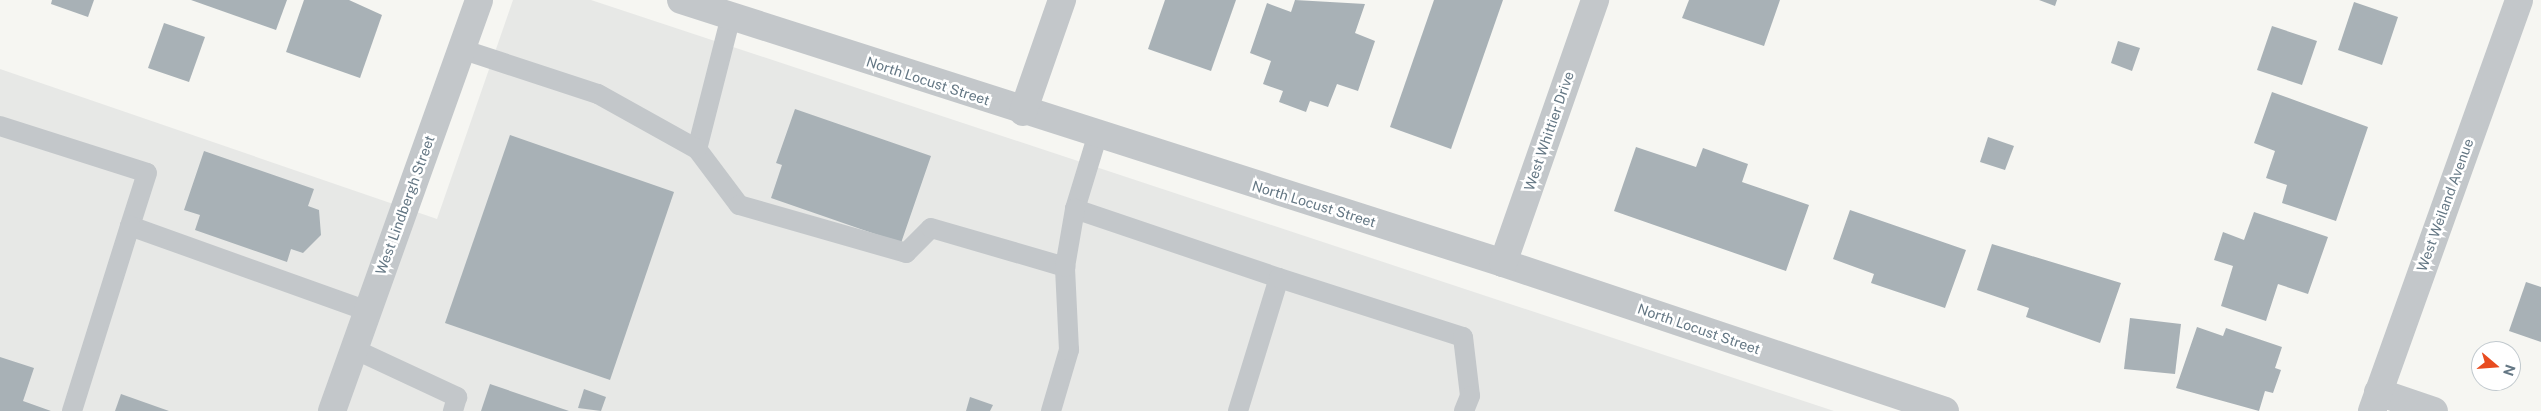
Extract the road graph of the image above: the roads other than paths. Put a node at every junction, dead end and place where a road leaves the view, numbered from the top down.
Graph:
1 (479, 0) edge
2 (681, 0) edge
3 (1062, 0) edge
4 (1595, 0) edge
5 (2519, 0) edge
6 (731, 16) junction
7 (461, 49) junction
8 (1023, 112) junction
9 (0, 126) edge
10 (1097, 137) junction
11 (697, 149) junction
12 (1075, 209) junction
13 (130, 226) junction
14 (1503, 263) junction
15 (1065, 267) junction
16 (1279, 278) junction
17 (368, 311) junction
18 (354, 349) junction
19 (2375, 402) edge
20 (72, 411) edge
21 (332, 411) edge
22 (453, 411) edge
23 (1051, 411) edge
24 (1238, 411) edge
25 (1464, 411) edge
26 (1945, 411) edge
27 (2434, 411) edge

1 - 7 street, West Lindbergh Street
2 - 6 street, North Locust Street
3 - 8 street
4 - 14 street, West Whittier Drive
5 - 19 street, West Weiland Avenue
6 - 8 street, North Locust Street
6 - 11 lane
7 - 11 lane
7 - 17 street, West Lindbergh Street
8 - 10 street, North Locust Street
9 - 13 lane
10 - 12 lane
10 - 14 street, North Locust Street
11 - 15 lane
12 - 15 lane
12 - 16 lane
13 - 17 lane
13 - 20 lane
14 - 26 street, North Locust Street
15 - 23 lane
16 - 24 lane
16 - 25 lane
17 - 18 street, West Lindbergh Street
18 - 21 street, West Lindbergh Street
18 - 22 lane
19 - 27 street

